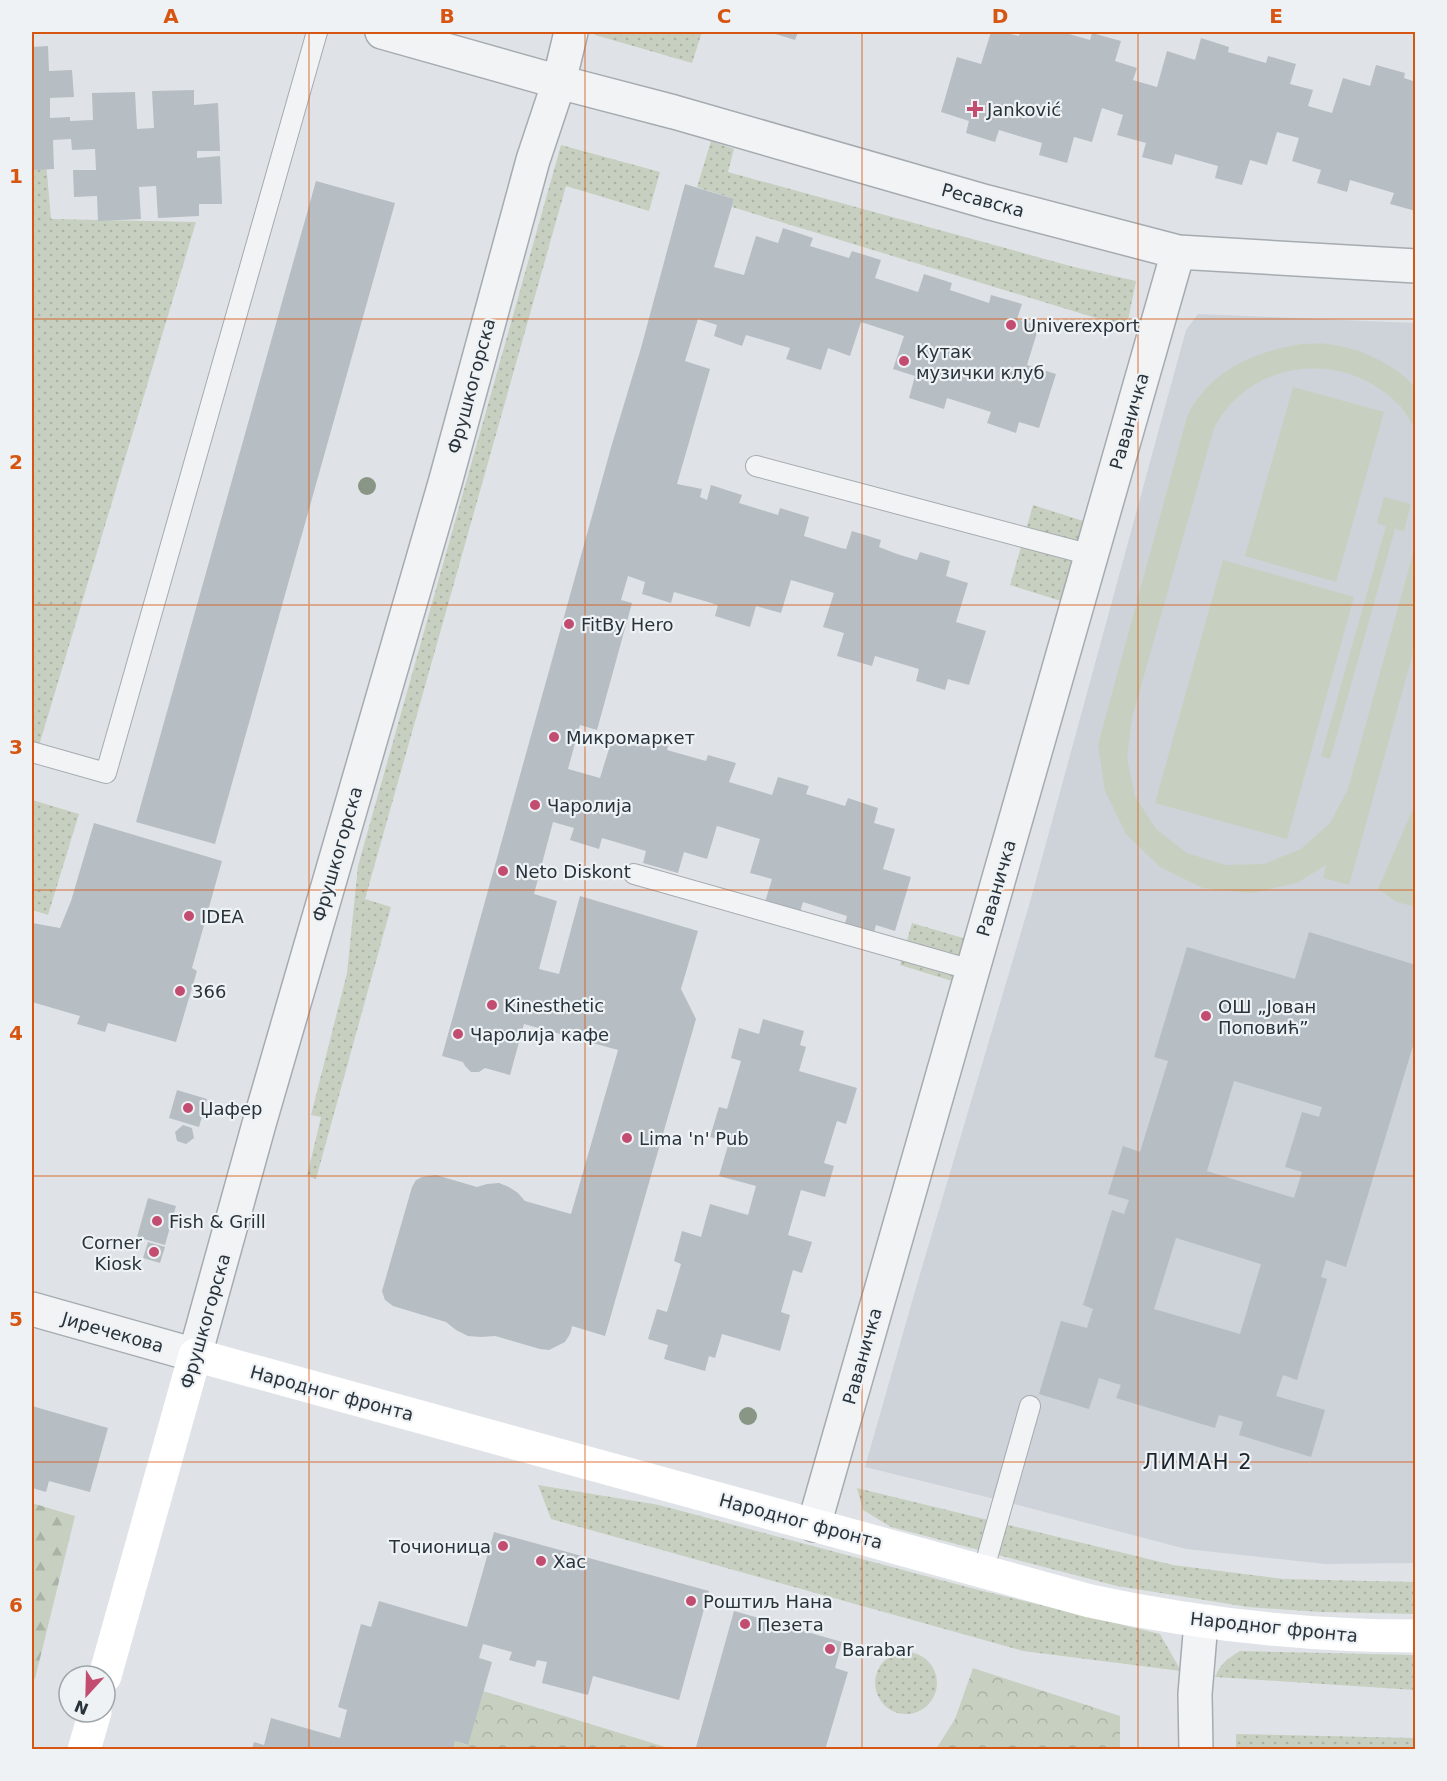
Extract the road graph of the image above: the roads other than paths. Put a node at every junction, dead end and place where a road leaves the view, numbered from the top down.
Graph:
1 (317, 32) edge
2 (382, 32) edge
3 (571, 32) edge
4 (559, 82) junction
5 (1178, 252) junction
6 (1416, 266) edge
7 (756, 466) dead end
8 (1091, 555) junction
9 (32, 752) edge
10 (634, 874) dead end
11 (972, 970) junction
12 (32, 1309) edge
13 (195, 1355) junction
14 (1030, 1406) dead end
15 (814, 1525) junction
16 (983, 1572) junction
17 (1201, 1622) junction
18 (1416, 1636) edge
19 (108, 1664) edge
20 (91, 1724) edge
21 (84, 1749) edge
22 (1196, 1749) edge

1 - 9 lane
2 - 4 street, Ресавска
3 - 4 street, Фрушкогорска
4 - 5 street, Ресавска
4 - 13 street, Фрушкогорска
5 - 6 street, Ресавска
5 - 8 street, Раваничка
7 - 8 lane
8 - 11 street, Раваничка
10 - 11 lane
11 - 15 street, Раваничка
12 - 13 street, Јиречекова
13 - 15 street, Народног фронта
13 - 19 street, Фрушкогорска
14 - 16 lane
15 - 16 street, Народног фронта
16 - 17 street, Народног фронта
17 - 18 street, Народног фронта
17 - 22 street
20 - 21 street

